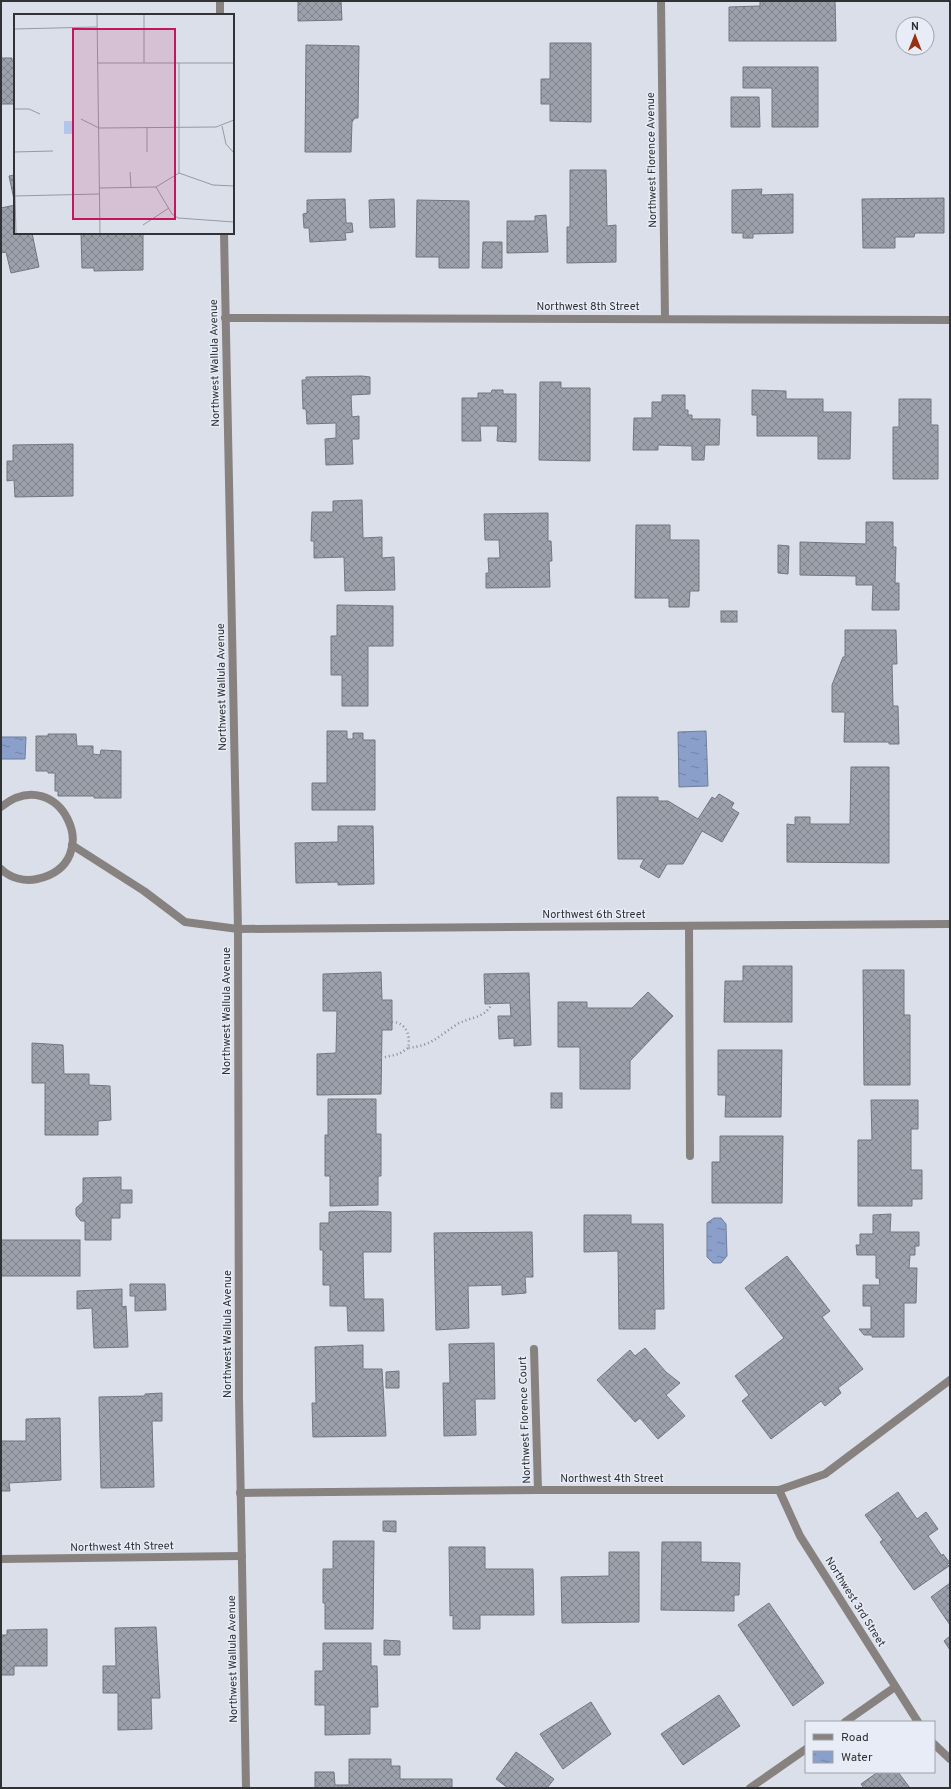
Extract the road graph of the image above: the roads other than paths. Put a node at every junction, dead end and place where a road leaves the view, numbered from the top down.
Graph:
1 (220, 1) edge
2 (661, 1) edge
3 (220, 14) edge
4 (224, 234) edge
5 (225, 318) junction
6 (665, 319) junction
7 (950, 320) edge
8 (1, 807) edge
9 (72, 845) junction
10 (1, 869) edge
11 (950, 924) edge
12 (689, 926) junction
13 (238, 929) junction
14 (690, 1156) dead end
15 (534, 1349) dead end
16 (950, 1380) edge
17 (538, 1490) junction
18 (779, 1490) junction
19 (240, 1493) junction
20 (242, 1556) junction
21 (1, 1559) edge
22 (896, 1687) junction
23 (846, 1721) edge
24 (917, 1721) edge
25 (935, 1745) edge
26 (805, 1750) edge
27 (950, 1759) edge
28 (246, 1788) edge
29 (750, 1788) edge

1 - 3 street
2 - 6 street, Northwest Florence Avenue
4 - 5 street, Northwest Wallula Avenue
5 - 6 street, Northwest 8th Street
5 - 13 street, Northwest Wallula Avenue
6 - 7 street, Northwest 8th Street
8 - 9 street
9 - 10 street
9 - 13 street, Northwest 6th Street
11 - 12 street, Northwest 6th Street
12 - 13 street, Northwest 6th Street
12 - 14 street
13 - 19 street, Northwest Wallula Avenue
15 - 17 street, Northwest Florence Court
16 - 18 street, Northwest 4th Street
17 - 18 street, Northwest 4th Street
17 - 19 street, Northwest 4th Street
18 - 22 street, Northwest 3rd Street
19 - 20 street, Northwest Wallula Avenue
20 - 21 street, Northwest 4th Street
20 - 28 street, Northwest Wallula Avenue
22 - 23 street
22 - 24 street, Northwest 3rd Street
25 - 27 street
26 - 29 street

